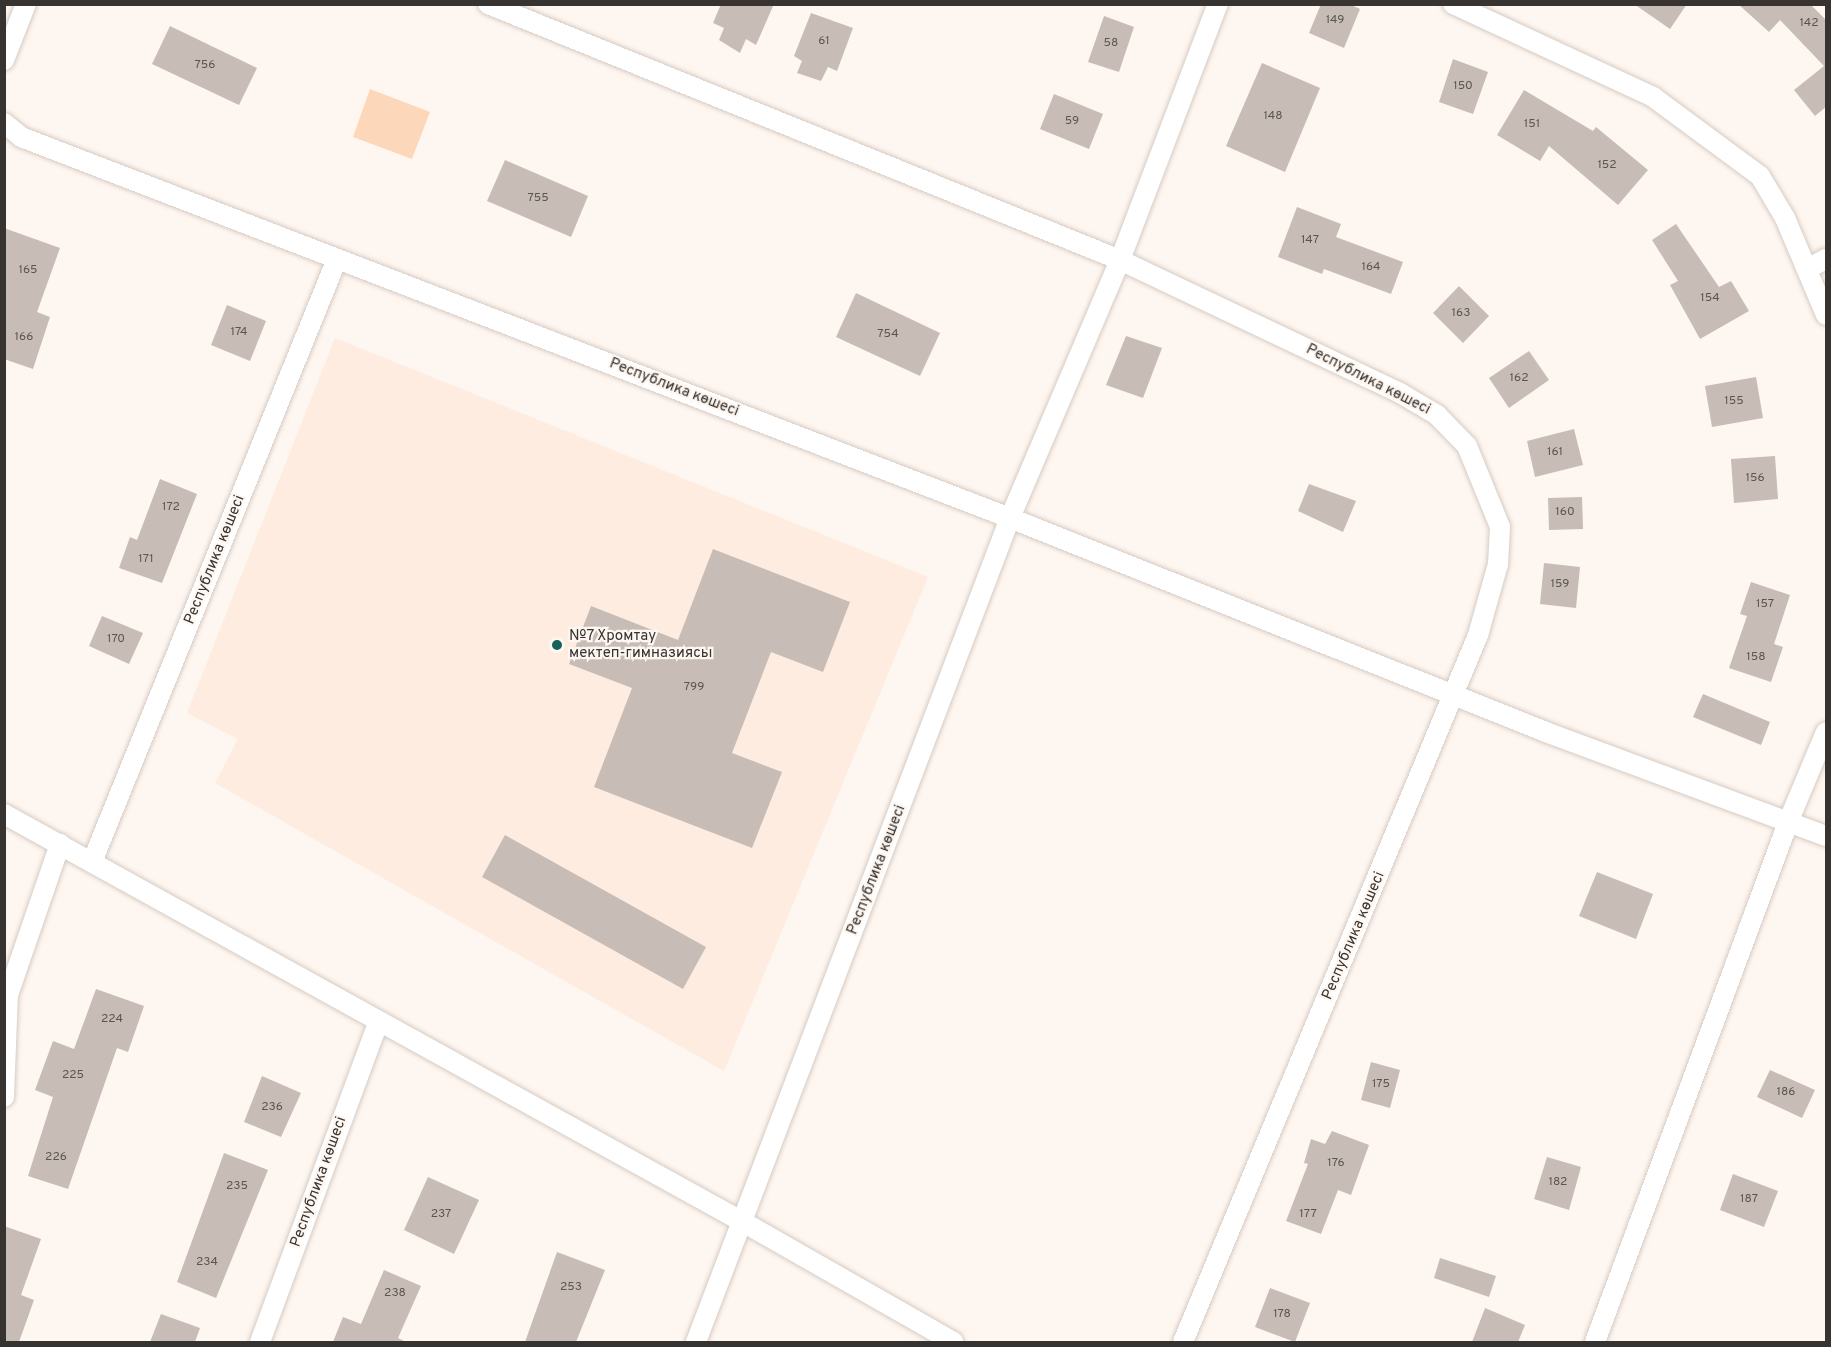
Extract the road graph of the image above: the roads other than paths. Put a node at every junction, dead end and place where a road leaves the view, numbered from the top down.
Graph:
1 (26, 4) edge
2 (488, 4) edge
3 (1218, 4) edge
4 (1453, 4) edge
5 (4, 60) edge
6 (4, 123) edge
7 (337, 258) junction
8 (1827, 259) edge
9 (1120, 260) junction
10 (1807, 269) junction
11 (1827, 315) edge
12 (1010, 518) junction
13 (1455, 696) junction
14 (1827, 732) edge
15 (4, 814) edge
16 (1789, 820) junction
17 (1827, 836) edge
18 (60, 844) junction
19 (92, 862) junction
20 (379, 1020) junction
21 (4, 1097) edge
22 (743, 1222) junction
23 (260, 1342) edge
24 (696, 1342) edge
25 (953, 1342) edge
26 (1183, 1342) edge
27 (1595, 1342) edge

1 - 5 street
2 - 9 street, Республика көшесі
3 - 9 street, Республика көшесі
4 - 10 street
6 - 7 street, Республика көшесі
7 - 12 street, Республика көшесі
7 - 19 street, Республика көшесі
8 - 10 street
9 - 12 street, Республика көшесі
9 - 13 street, Республика көшесі
10 - 11 street
12 - 13 street, Республика көшесі
12 - 22 street, Республика көшесі
13 - 16 street, Республика көшесі
13 - 26 street, Республика көшесі
14 - 16 street
15 - 18 street
16 - 17 street, Республика көшесі
16 - 27 street
18 - 19 street
18 - 21 street
19 - 20 street
20 - 22 street
20 - 23 street, Республика көшесі
22 - 24 street, Республика көшесі
22 - 25 street

